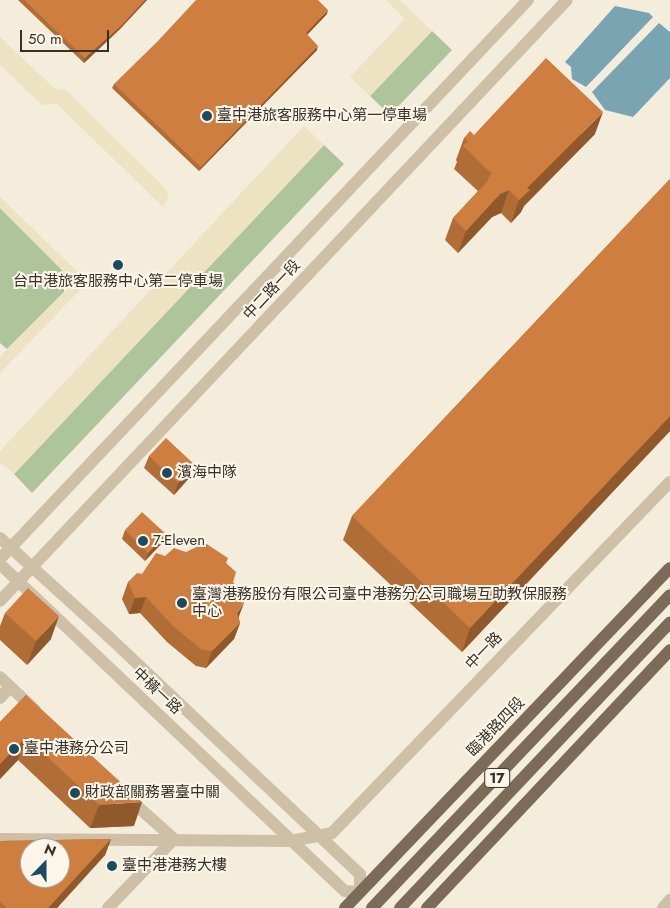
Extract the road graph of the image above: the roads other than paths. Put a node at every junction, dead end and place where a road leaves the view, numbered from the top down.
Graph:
1 (528, 0) edge
2 (567, 0) edge
3 (670, 482) edge
4 (0, 538) edge
5 (11, 548) junction
6 (0, 559) edge
7 (0, 564) edge
8 (32, 568) junction
9 (670, 568) edge
10 (18, 582) junction
11 (670, 596) edge
12 (0, 601) edge
13 (670, 622) edge
14 (670, 650) edge
15 (0, 677) edge
16 (10, 687) junction
17 (0, 698) edge
18 (44, 719) edge
19 (115, 786) edge
20 (318, 836) junction
21 (0, 839) edge
22 (174, 839) junction
23 (291, 841) junction
24 (360, 892) junction
25 (670, 900) edge
26 (375, 907) edge
27 (108, 908) edge
28 (346, 908) edge
29 (400, 908) edge
30 (427, 908) edge
31 (663, 908) edge

1 - 5 street, 中二路一段
2 - 8 street, 中二路一段
3 - 20 street, 中一路
4 - 5 street, 中橫一路
5 - 6 street, 中二路一段
5 - 8 street, 中橫一路
7 - 10 street, 中橫一路
8 - 10 street, 中二路一段
8 - 20 street, 中橫一路
9 - 24 main road, 臨港路四段 / 17
10 - 12 street, 中二路一段
10 - 23 street, 中橫一路
11 - 26 main road, 17
13 - 29 main road, 17
14 - 30 main road, 17
15 - 16 street
16 - 17 street
16 - 18 street
19 - 22 street
20 - 23 street, 中一路
20 - 24 street, 中橫一路
21 - 22 street, 中一路
22 - 23 street, 中一路
22 - 27 street
23 - 24 street, 中橫一路
24 - 26 street
24 - 28 main road, 臨港路四段 / 17
25 - 31 street

